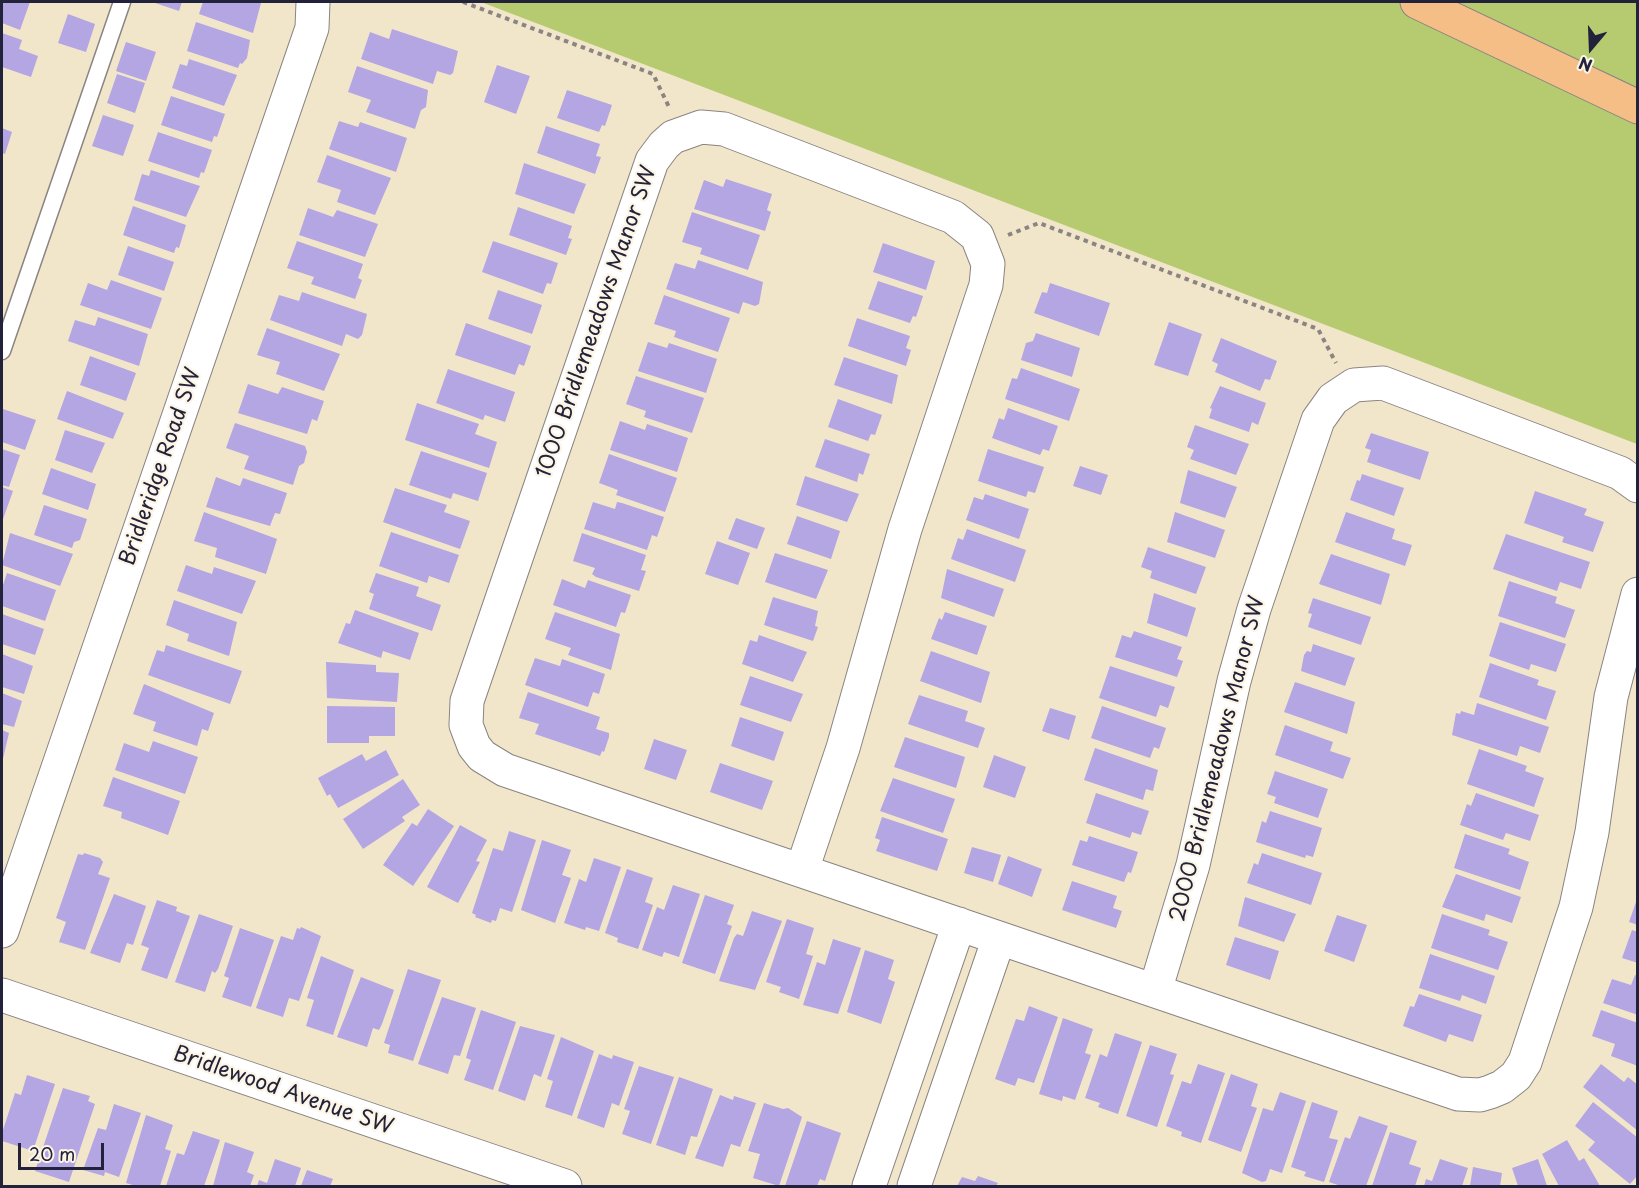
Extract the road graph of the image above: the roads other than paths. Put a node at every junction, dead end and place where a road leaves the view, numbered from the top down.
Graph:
1 (122, 2) edge
2 (313, 2) edge
3 (1417, 2) edge
4 (1638, 107) edge
5 (2, 351) edge
6 (1638, 486) edge
7 (1638, 594) edge
8 (802, 870) junction
9 (2, 931) edge
10 (977, 931) junction
11 (1155, 992) junction
12 (2, 995) edge
13 (565, 1186) edge
14 (869, 1186) edge
15 (914, 1186) edge

1 - 5 lane
2 - 9 street, Bridleridge Road SW
3 - 4 highway
6 - 11 street, 2000 Bridlemeadows Manor SW
7 - 11 street
8 - 8 street, 1000 Bridlemeadows Manor SW
8 - 10 street, 1000 Bridlemeadows Manor SW
10 - 11 street
10 - 14 street
10 - 15 street
12 - 13 street, Bridlewood Avenue SW

